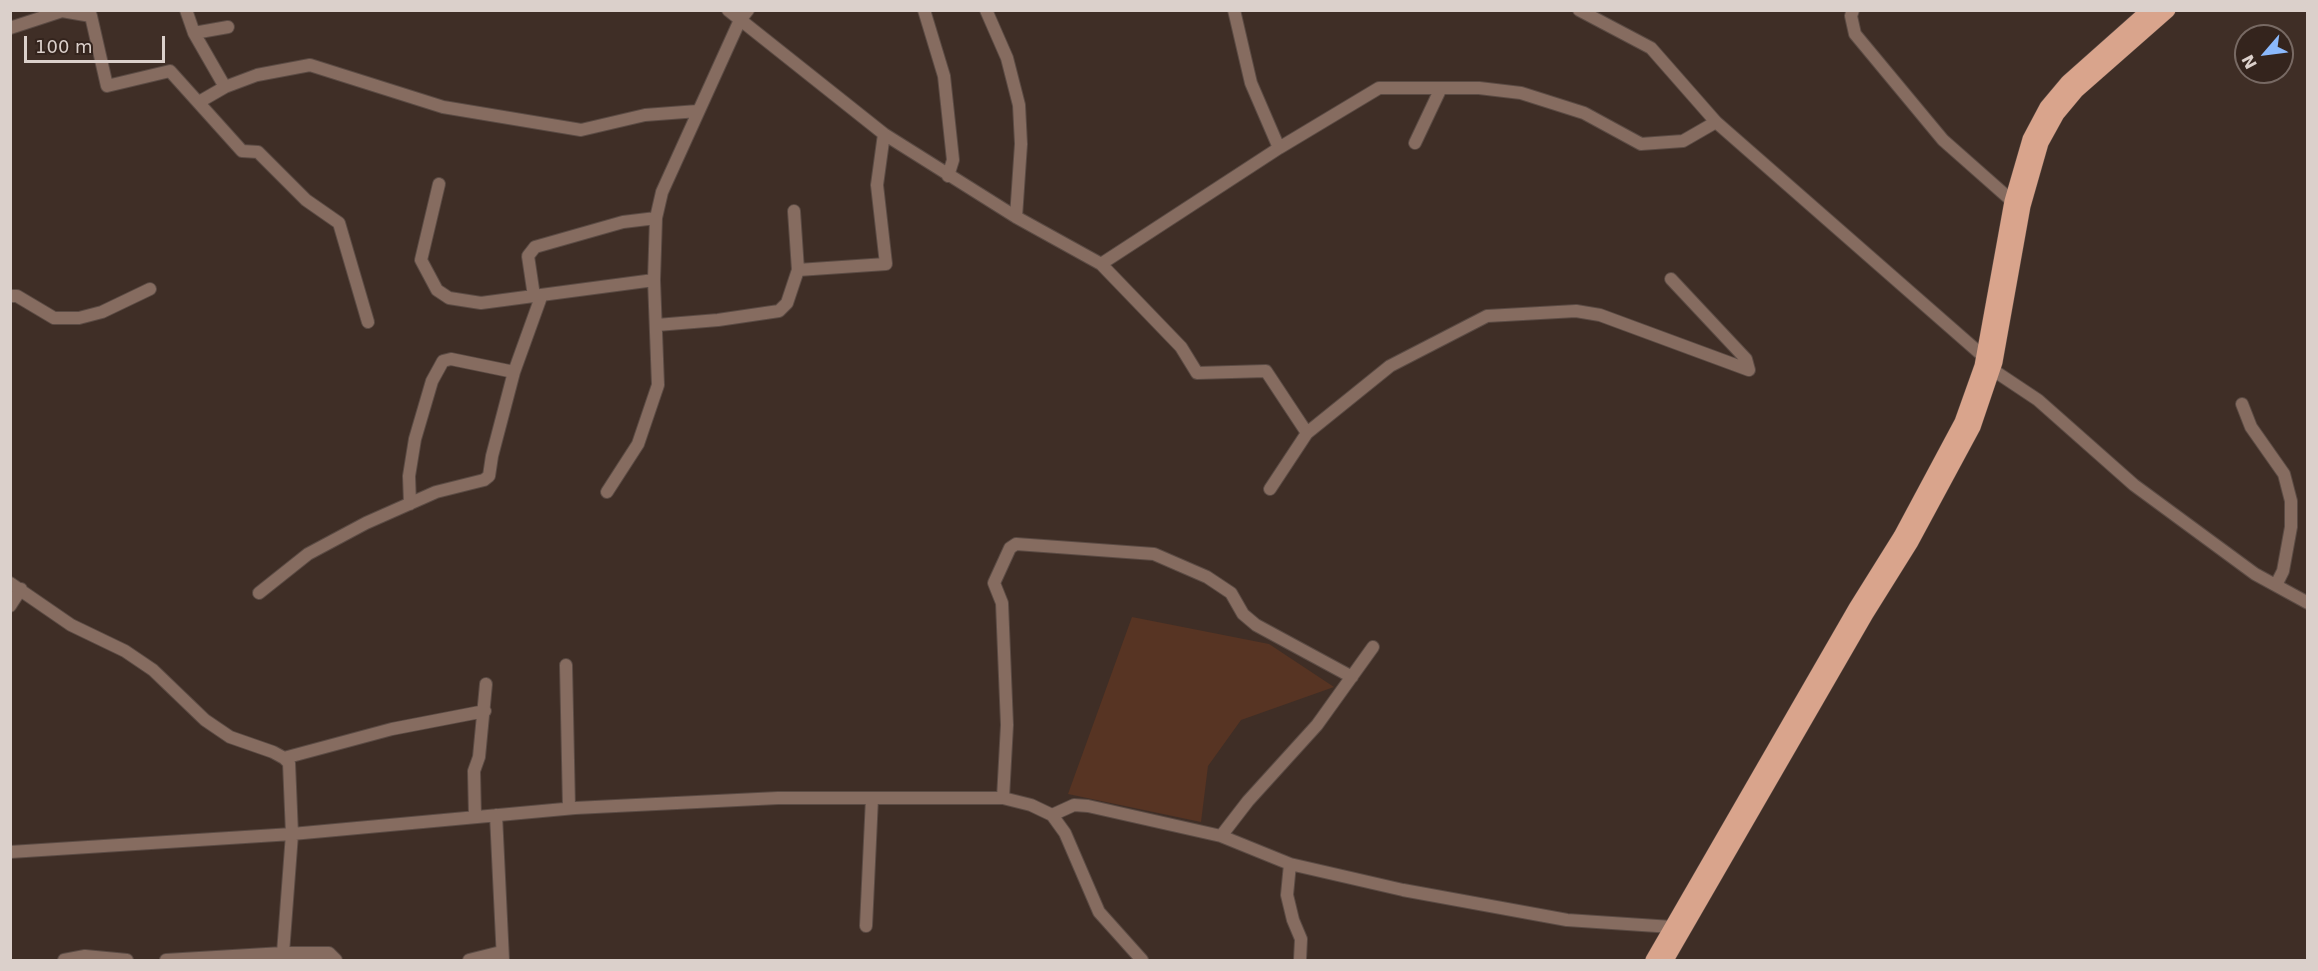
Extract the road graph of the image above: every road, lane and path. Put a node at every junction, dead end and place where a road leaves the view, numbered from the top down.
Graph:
1 (186, 10) edge
2 (728, 10) edge
3 (924, 10) edge
4 (986, 10) edge
5 (1234, 10) edge
6 (1579, 10) edge
7 (1853, 10) edge
8 (2149, 10) edge
9 (2168, 10) edge
10 (62, 11) edge
11 (744, 15) edge
12 (228, 27) dead end
13 (10, 28) edge
14 (194, 33) junction
15 (225, 87) junction
16 (1441, 88) junction
17 (199, 102) junction
18 (698, 111) junction
19 (1716, 122) junction
20 (884, 135) junction
21 (1415, 143) dead end
22 (1279, 148) junction
23 (948, 176) junction
24 (439, 184) dead end
25 (2012, 201) junction
26 (794, 211) dead end
27 (1016, 217) junction
28 (656, 218) junction
29 (1101, 264) junction
30 (798, 270) junction
31 (1671, 279) dead end
32 (654, 280) junction
33 (150, 289) dead end
34 (10, 296) edge
35 (537, 296) junction
36 (368, 322) dead end
37 (657, 325) junction
38 (1983, 356) junction
39 (1993, 370) junction
40 (514, 372) junction
41 (2242, 404) dead end
42 (1307, 432) junction
43 (1270, 489) dead end
44 (607, 492) dead end
45 (410, 504) junction
46 (2276, 585) junction
47 (16, 586) edge
48 (259, 593) dead end
49 (2307, 603) edge
50 (10, 606) edge
51 (1373, 647) dead end
52 (566, 664) dead end
53 (1352, 677) junction
54 (486, 684) dead end
55 (485, 711) junction
56 (285, 758) junction
57 (872, 798) junction
58 (1003, 798) junction
59 (569, 808) junction
60 (496, 815) junction
61 (1052, 815) junction
62 (475, 817) junction
63 (292, 834) junction
64 (1221, 836) junction
65 (10, 852) edge
66 (1290, 864) junction
67 (866, 926) dead end
68 (1672, 927) junction
69 (283, 952) junction
70 (502, 956) edge
71 (64, 960) edge
72 (127, 960) edge
73 (166, 960) edge
74 (336, 960) edge
75 (469, 960) edge
76 (1142, 960) edge
77 (1300, 960) edge
78 (1653, 960) edge
79 (1666, 960) edge

1 - 14 street
2 - 11 street
3 - 23 street
4 - 27 street
5 - 22 street
6 - 19 street
7 - 25 street
8 - 25 main road
9 - 39 main road
10 - 13 street
10 - 17 street
11 - 18 street
11 - 20 street
12 - 14 street
14 - 15 street
15 - 17 street
15 - 18 street
16 - 19 street
16 - 21 street
16 - 22 street
17 - 36 street
18 - 28 street
19 - 38 street
20 - 23 street
20 - 30 street
22 - 29 street
23 - 27 street
24 - 35 street
25 - 38 main road
26 - 30 street
27 - 29 street
28 - 32 street
28 - 35 street
29 - 42 street
30 - 37 street
31 - 42 street
32 - 35 street
32 - 37 street
33 - 34 street
35 - 40 street
37 - 44 street
38 - 68 main road
39 - 46 street
39 - 79 main road
40 - 45 street
40 - 45 street
41 - 46 street
42 - 43 street
45 - 48 street
46 - 49 street
47 - 50 street
47 - 56 street
51 - 53 street
52 - 59 street
53 - 58 street
53 - 64 street
54 - 55 street
55 - 56 street
55 - 62 street
56 - 63 street
57 - 58 street
57 - 59 street
57 - 67 street
58 - 61 street
59 - 60 street
60 - 62 street
60 - 70 street
61 - 64 street
61 - 76 street
62 - 63 street
63 - 65 street
63 - 69 street
64 - 66 street
66 - 68 street
66 - 77 street
68 - 78 main road
69 - 73 street
69 - 74 street
70 - 75 street
71 - 72 street

